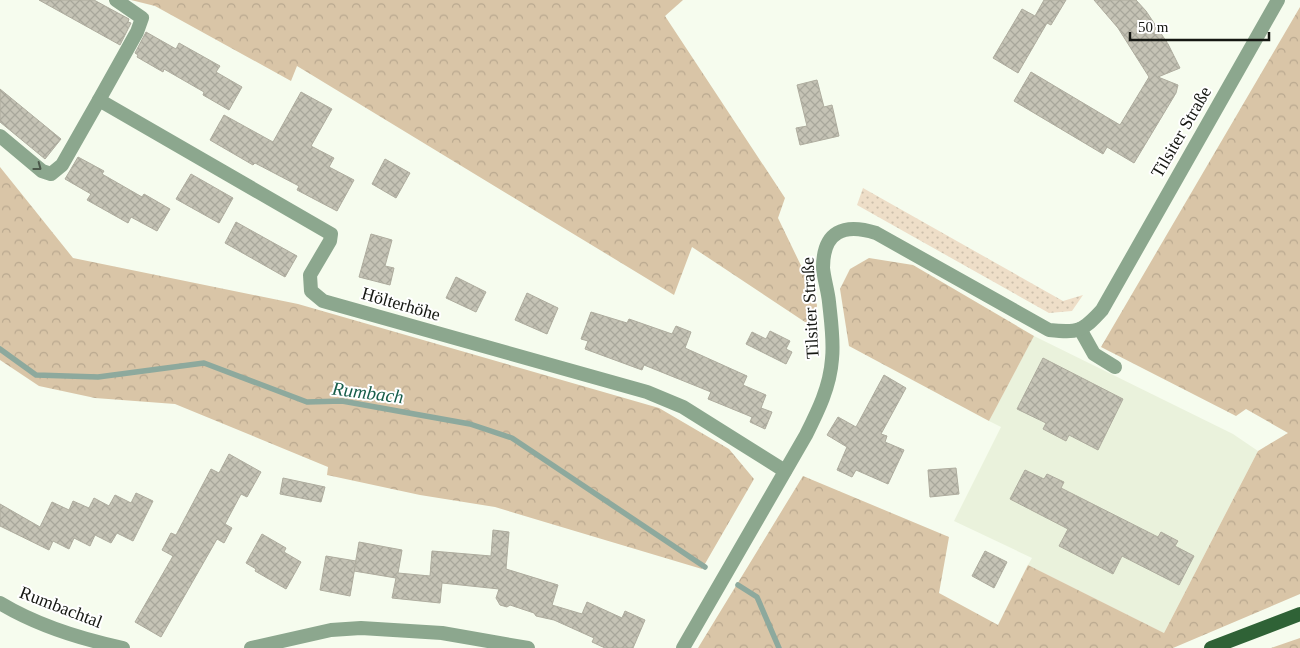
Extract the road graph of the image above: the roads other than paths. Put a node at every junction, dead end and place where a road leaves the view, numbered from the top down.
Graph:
1 (116, 0) edge
2 (1278, 0) edge
3 (99, 100) junction
4 (0, 136) edge
5 (1080, 329) junction
6 (1115, 367) dead end
7 (785, 471) junction
8 (0, 603) edge
9 (1300, 614) edge
10 (123, 648) edge
11 (251, 648) edge
12 (528, 648) edge
13 (683, 648) edge
14 (1211, 648) edge

1 - 3 street
2 - 5 street, Tilsiter Straße
4 -> 3 street
3 - 7 street, Hölterhöhe
5 - 6 street
5 - 7 street, Tilsiter Straße
7 - 13 street, Tilsiter Straße
8 - 10 street, Rumbachtal
9 - 14 main road
11 - 12 street

